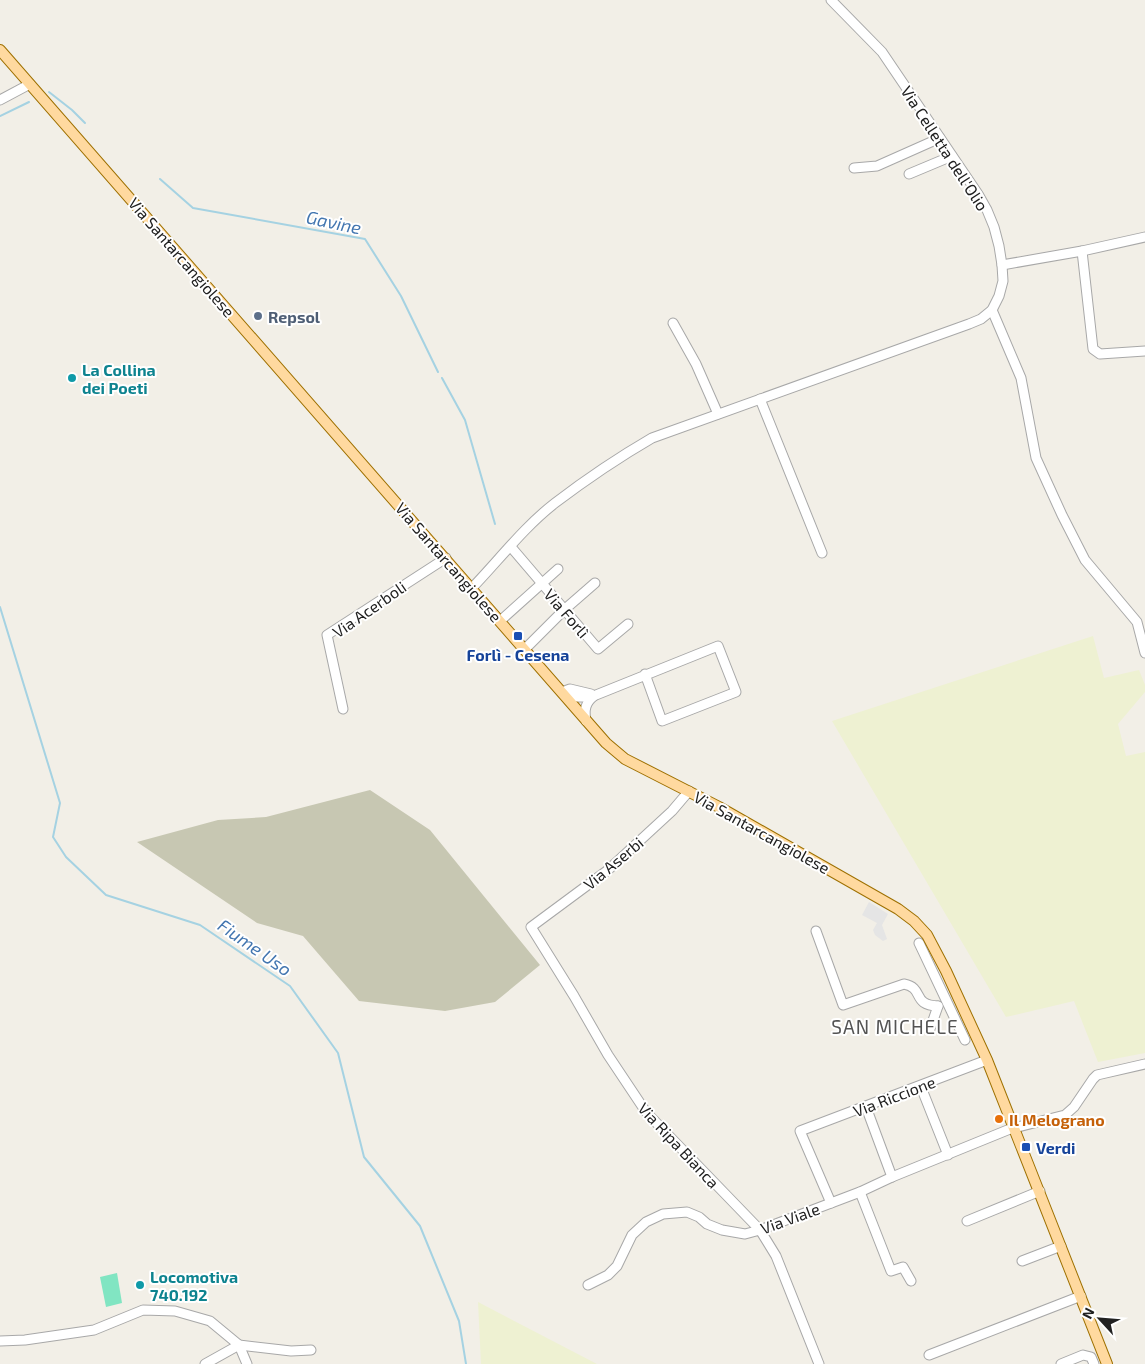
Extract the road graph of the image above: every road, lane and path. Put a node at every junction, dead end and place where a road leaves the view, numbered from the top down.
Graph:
1 (831, 0) edge
2 (0, 50) edge
3 (30, 84) junction
4 (0, 100) edge
5 (940, 138) junction
6 (952, 156) junction
7 (854, 168) dead end
8 (909, 174) dead end
9 (1145, 237) edge
10 (1082, 251) junction
11 (1002, 265) junction
12 (992, 310) junction
13 (673, 323) dead end
14 (1145, 351) edge
15 (760, 399) junction
16 (718, 414) junction
17 (511, 547) junction
18 (822, 553) dead end
19 (446, 558) junction
20 (558, 569) dead end
21 (596, 583) dead end
22 (541, 584) junction
23 (472, 588) junction
24 (564, 610) junction
25 (500, 621) junction
26 (628, 624) dead end
27 (525, 649) junction
28 (1145, 653) edge
29 (645, 674) junction
30 (565, 694) junction
31 (596, 695) junction
32 (343, 709) dead end
33 (586, 721) junction
34 (689, 791) junction
35 (531, 927) joint
36 (816, 931) dead end
37 (919, 943) dead end
38 (956, 994) junction
39 (946, 1000) junction
40 (938, 1006) junction
41 (930, 1029) dead end
42 (965, 1040) dead end
43 (987, 1060) junction
44 (1145, 1064) edge
45 (921, 1087) junction
46 (866, 1107) junction
47 (1015, 1128) junction
48 (948, 1155) junction
49 (892, 1177) junction
50 (1040, 1191) junction
51 (860, 1192) junction
52 (831, 1203) junction
53 (967, 1221) dead end
54 (760, 1230) junction
55 (1061, 1246) junction
56 (1022, 1261) dead end
57 (911, 1281) dead end
58 (588, 1286) dead end
59 (1081, 1296) junction
60 (0, 1342) edge
61 (240, 1345) junction
62 (311, 1350) dead end
63 (929, 1355) dead end
64 (1092, 1360) edge
65 (205, 1364) edge
66 (247, 1364) edge
67 (819, 1364) edge
68 (1061, 1364) edge
69 (1108, 1364) edge

1 - 5 street, Via Celletta dell'Olio
2 - 3 main road, Via Santarcangiolese
3 - 4 street
3 - 19 main road, Via Santarcangiolese
5 - 6 street, Via Celletta dell'Olio
5 - 7 street
6 - 8 street
6 - 11 street, Via Celletta dell'Olio
9 - 10 street
10 - 11 street
10 - 14 street
11 - 12 street, Via Celletta dell'Olio
12 - 15 street
12 - 28 street
13 - 16 street
15 - 16 street
15 - 18 street
16 - 17 street
17 - 22 street, Via Forlì
17 - 23 street
19 - 23 main road, Via Santarcangiolese
19 - 32 street, Via Acerboli
20 - 22 street
21 - 24 street
22 - 24 street, Via Forlì
22 - 25 street
23 - 25 main road, Via Santarcangiolese
24 - 26 street, Via Forlì
24 - 27 street
25 - 27 main road, Via Santarcangiolese
27 - 30 main road, Via Santarcangiolese
29 - 29 street
29 - 31 street
30 - 31 street
30 - 33 main road, Via Santarcangiolese
31 - 33 street
33 - 34 main road, Via Santarcangiolese
34 - 35 street, Via Aserbi
34 - 38 main road, Via Santarcangiolese
35 - 54 street, Via Ripa Bianca
36 - 40 street
37 - 39 street
38 - 39 street
38 - 43 main road, Via Santarcangiolese
39 - 40 street
39 - 42 street
40 - 41 street
43 - 45 street, Via Riccione
43 - 47 main road, Via Santarcangiolese
44 - 47 street, Via Viale
45 - 46 street, Via Riccione
45 - 48 street
46 - 49 street
46 - 52 street, Via Riccione
47 - 48 street, Via Viale
47 - 50 main road, Via Santarcangiolese
48 - 49 street, Via Viale
49 - 51 street, Via Viale
50 - 53 street
50 - 55 main road, Via Santarcangiolese
51 - 52 street, Via Viale
51 - 57 street
52 - 54 street, Via Viale
54 - 58 street, Via Viale
54 - 67 street, Via Ripa Bianca
55 - 56 street
55 - 59 main road, Via Santarcangiolese
59 - 63 street
59 - 69 main road, Via Santarcangiolese
60 - 61 street
61 - 62 street
61 - 65 street
61 - 66 street
64 - 68 street

